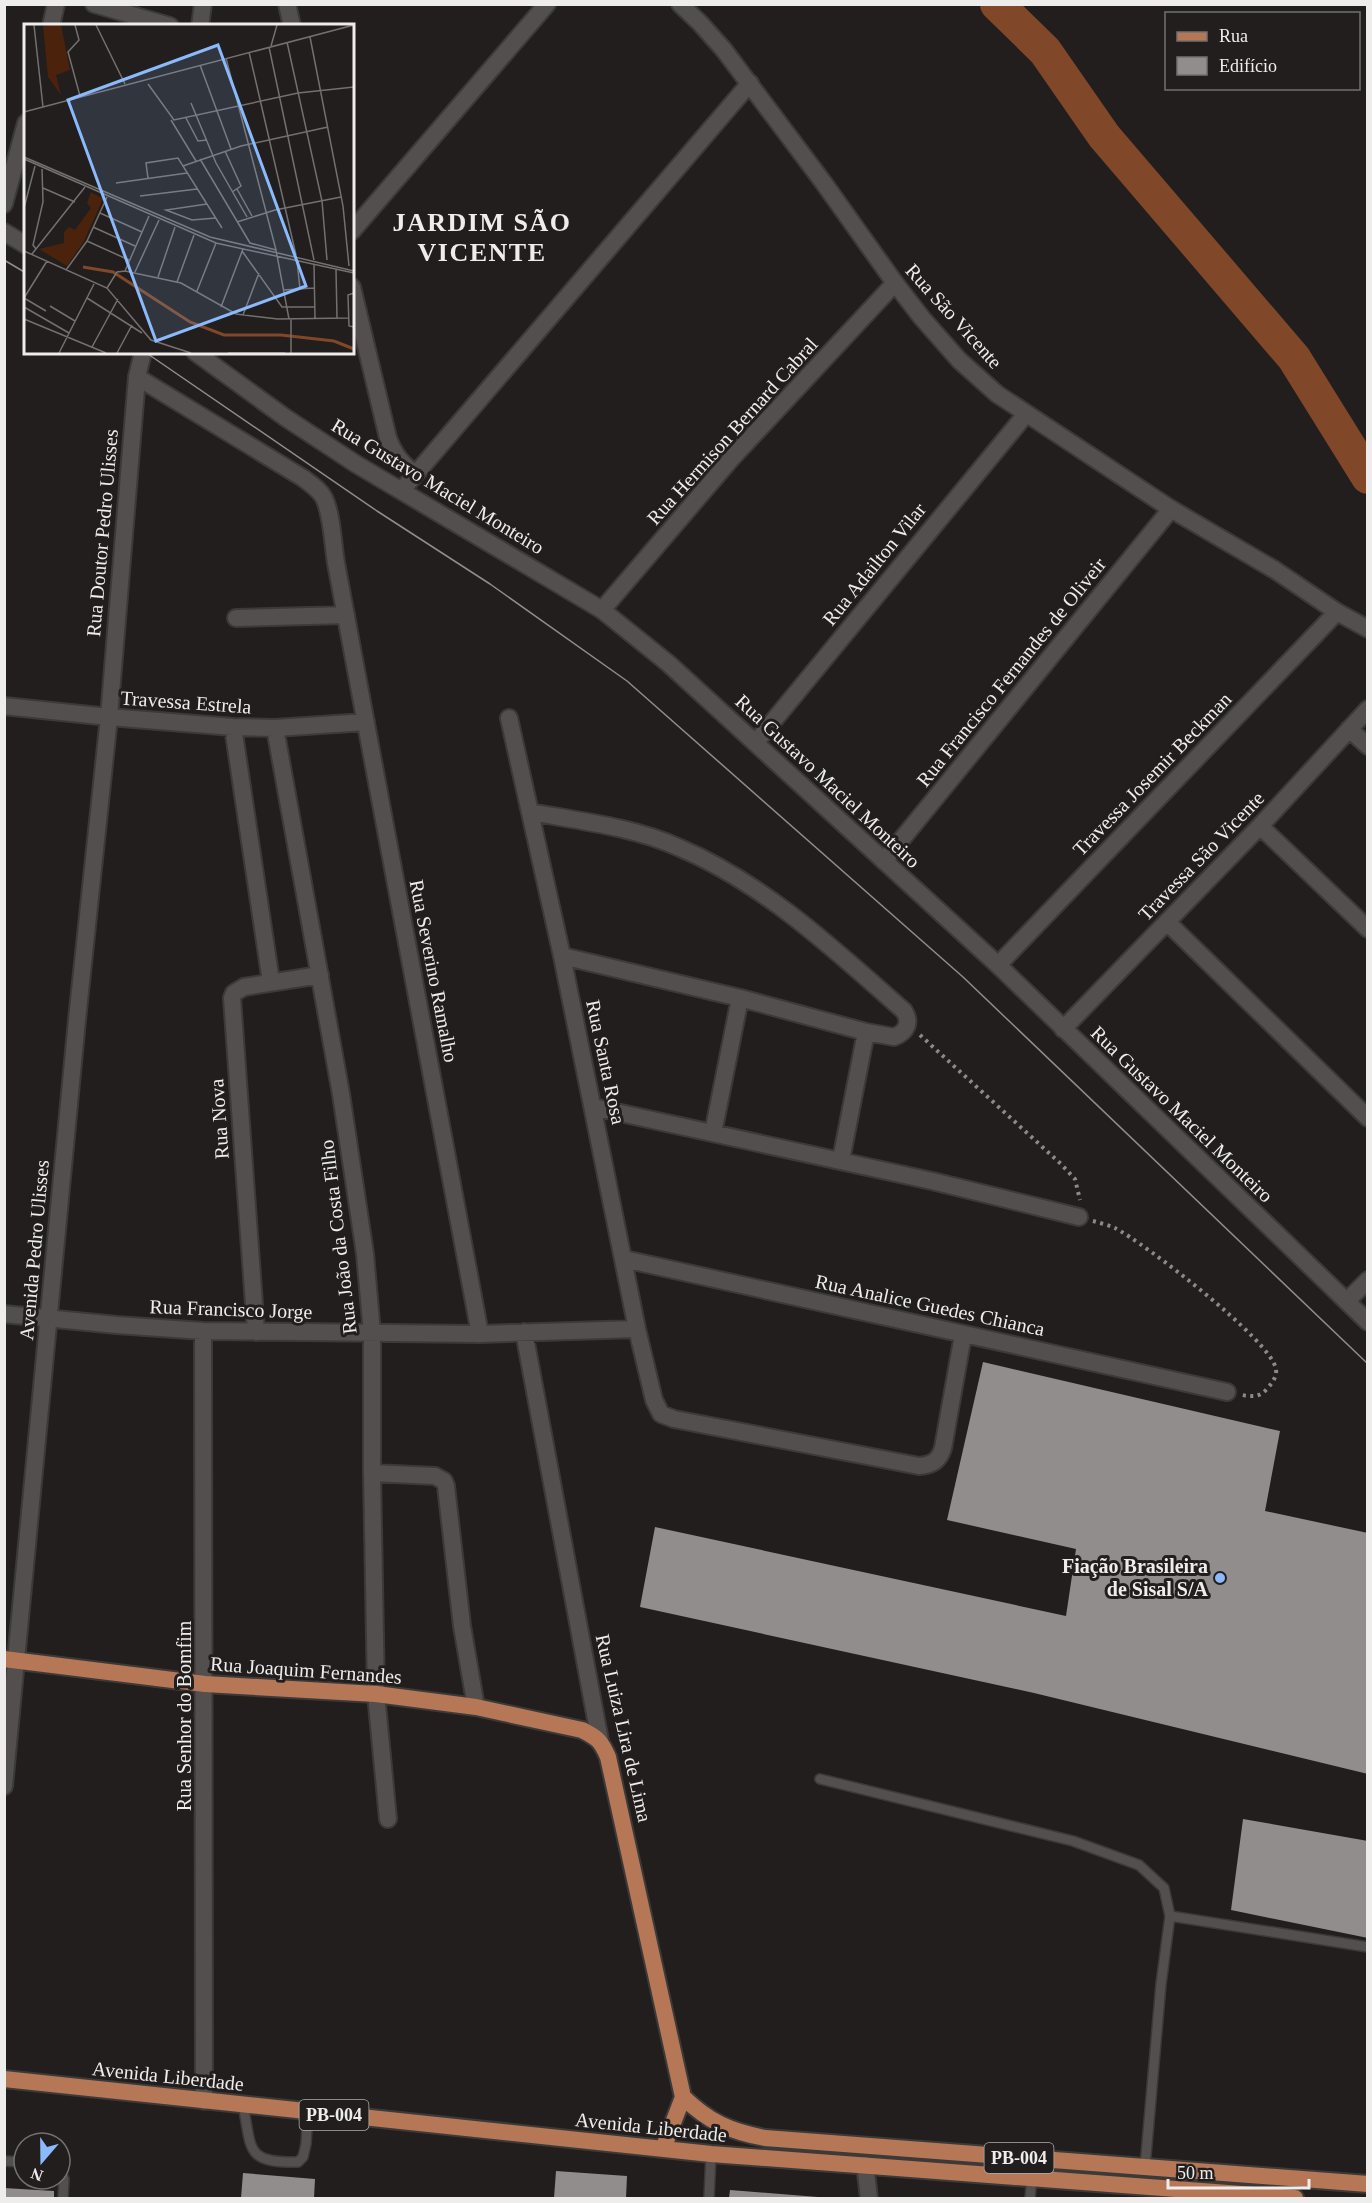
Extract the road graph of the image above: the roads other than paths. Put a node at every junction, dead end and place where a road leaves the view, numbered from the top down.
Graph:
1 (56, 4) edge
2 (94, 4) edge
3 (203, 4) edge
4 (287, 4) edge
5 (547, 4) edge
6 (680, 4) edge
7 (51, 24) edge
8 (163, 24) edge
9 (200, 24) edge
10 (292, 24) edge
11 (750, 83) junction
12 (24, 130) edge
13 (4, 204) edge
14 (354, 229) edge
15 (4, 232) edge
16 (24, 244) edge
17 (895, 283) junction
18 (354, 295) edge
19 (143, 354) edge
20 (198, 354) edge
21 (137, 377) junction
22 (1026, 414) junction
23 (414, 473) junction
24 (402, 490) junction
25 (1171, 509) junction
26 (602, 610) junction
27 (1337, 612) junction
28 (346, 615) junction
29 (236, 618) dead end
30 (1368, 629) edge
31 (4, 706) edge
32 (1368, 709) edge
33 (109, 717) junction
34 (509, 718) dead end
35 (366, 722) junction
36 (233, 727) junction
37 (275, 728) junction
38 (1350, 729) junction
39 (756, 742) junction
40 (1368, 746) edge
41 (530, 812) junction
42 (1260, 826) junction
43 (884, 861) junction
44 (1167, 922) junction
45 (1368, 929) edge
46 (562, 956) junction
47 (998, 965) junction
48 (320, 975) junction
49 (271, 982) junction
50 (740, 998) junction
51 (1063, 1029) junction
52 (867, 1032) junction
53 (593, 1107) junction
54 (1368, 1118) edge
55 (713, 1133) junction
56 (841, 1160) junction
57 (1079, 1217) road end
58 (624, 1259) junction
59 (1368, 1280) edge
60 (1347, 1301) junction
61 (4, 1314) edge
62 (48, 1318) junction
63 (1368, 1322) edge
64 (638, 1329) junction
65 (203, 1331) junction
66 (256, 1332) junction
67 (524, 1332) junction
68 (372, 1333) junction
69 (480, 1334) junction
70 (963, 1335) junction
71 (1227, 1392) road end
72 (372, 1473) junction
73 (11, 1660) edge
74 (205, 1684) junction
75 (376, 1694) junction
76 (476, 1707) junction
77 (600, 1741) junction
78 (820, 1779) dead end
79 (4, 1786) edge
80 (388, 1819) dead end
81 (1170, 1916) junction
82 (1368, 1947) edge
83 (4, 2079) edge
84 (683, 2097) junction
85 (204, 2101) junction
86 (243, 2105) junction
87 (308, 2112) junction
88 (663, 2149) junction
89 (711, 2154) junction
90 (865, 2165) junction
91 (1144, 2167) junction
92 (1032, 2177) junction
93 (1368, 2184) edge
94 (1269, 2198) edge
95 (709, 2199) edge
96 (870, 2199) edge
97 (1030, 2199) edge
98 (1295, 2199) edge

1 - 7 street
2 - 8 street
3 - 9 street
4 - 10 street
5 - 14 street
6 - 11 street, Rua São Vicente
11 - 17 street, Rua São Vicente
11 - 23 street
12 - 13 street
15 - 16 street
17 - 22 street, Rua São Vicente
17 - 26 street, Rua Hermison Bernard Cabral
18 - 23 street
19 - 21 street, Rua Doutor Pedro Ulisses
20 - 24 street, Rua Gustavo Maciel Monteiro
21 - 28 street, Rua Severino Ramalho
21 - 33 street, Rua Doutor Pedro Ulisses
22 - 25 street, Rua São Vicente
22 - 39 street, Rua Adailton Vilar
23 - 24 street
24 - 26 street, Rua Gustavo Maciel Monteiro
25 - 27 street, Rua São Vicente
25 - 43 street, Rua Francisco Fernandes de Oliveir
26 - 39 street, Rua Gustavo Maciel Monteiro
27 - 30 street, Rua São Vicente
27 - 47 street, Travessa Josemir Beckman
28 - 29 street
28 - 35 street, Rua Severino Ramalho
31 - 33 street, Travessa Estrela
32 - 38 street, Travessa São Vicente
33 - 36 street, Travessa Estrela
33 - 62 street, Avenida Pedro Ulisses
34 - 41 street, Rua Santa Rosa
35 - 37 street, Travessa Estrela
35 - 69 street, Rua Severino Ramalho
36 - 37 street, Travessa Estrela
36 - 49 street
37 - 48 street, Rua João da Costa Filho
38 - 40 street
38 - 42 street, Travessa São Vicente
39 - 43 street, Rua Gustavo Maciel Monteiro
41 - 46 street, Rua Santa Rosa
41 - 52 street
42 - 44 street, Travessa São Vicente
42 - 45 street
43 - 47 street, Rua Gustavo Maciel Monteiro
44 - 51 street, Travessa São Vicente
44 - 54 street
46 - 50 street
46 - 53 street, Rua Santa Rosa
47 - 51 street, Rua Gustavo Maciel Monteiro
48 - 49 street, Rua Nova
48 - 68 street, Rua João da Costa Filho
49 - 66 street, Rua Nova
50 - 52 street
50 - 55 street
51 - 60 street, Rua Gustavo Maciel Monteiro
52 - 56 street
53 - 55 street
53 - 58 street, Rua Santa Rosa
55 - 56 street
56 - 57 street
58 - 64 street, Rua Santa Rosa
58 - 70 street, Rua Analice Guedes Chianca
59 - 60 street
60 - 63 street, Rua Gustavo Maciel Monteiro
61 - 62 street, Rua Francisco Jorge
62 - 65 street, Rua Francisco Jorge
62 - 73 street, Avenida Pedro Ulisses
64 - 67 street, Rua Francisco Jorge
64 - 70 street, Rua Santa Rosa
65 - 66 street, Rua Francisco Jorge
65 - 74 street, Rua Senhor do Bomfim
66 - 68 street, Rua Francisco Jorge
67 - 69 street, Rua Francisco Jorge
67 - 77 street, Rua Luiza Lira de Lima
68 - 69 street, Rua Francisco Jorge
68 - 72 street, Rua João da Costa Filho
70 - 71 street, Rua Analice Guedes Chianca
72 - 75 street, Rua João da Costa Filho
72 - 76 street
73 - 74 main road, Rua Joaquim Fernandes
73 - 79 street, Avenida Pedro Ulisses
74 - 75 main road, Rua Joaquim Fernandes
74 - 85 street, Rua Senhor do Bomfim
75 - 76 main road, Rua Joaquim Fernandes
75 - 80 street, Rua João da Costa Filho
76 - 77 main road, Rua Joaquim Fernandes
77 - 84 main road, Rua Luiza Lira de Lima
78 - 81 lane
81 - 82 lane
81 - 91 lane
83 - 85 main road, Avenida Liberdade / PB-004
84 - 88 main road
84 - 91 main road, Avenida Liberdade / PB-004
85 - 86 main road, Avenida Liberdade / PB-004
86 - 87 main road, Avenida Liberdade / PB-004
86 - 87 lane
87 - 88 main road, Avenida Liberdade / PB-004
88 - 89 main road, Avenida Liberdade / PB-004
89 - 90 main road, Avenida Liberdade / PB-004
89 - 95 lane
90 - 92 main road, Avenida Liberdade / PB-004
90 - 96 street
91 - 93 main road, Avenida Liberdade / PB-004
92 - 94 main road, Avenida Liberdade / PB-004
92 - 97 lane
94 - 98 main road, Avenida Liberdade / PB-004

